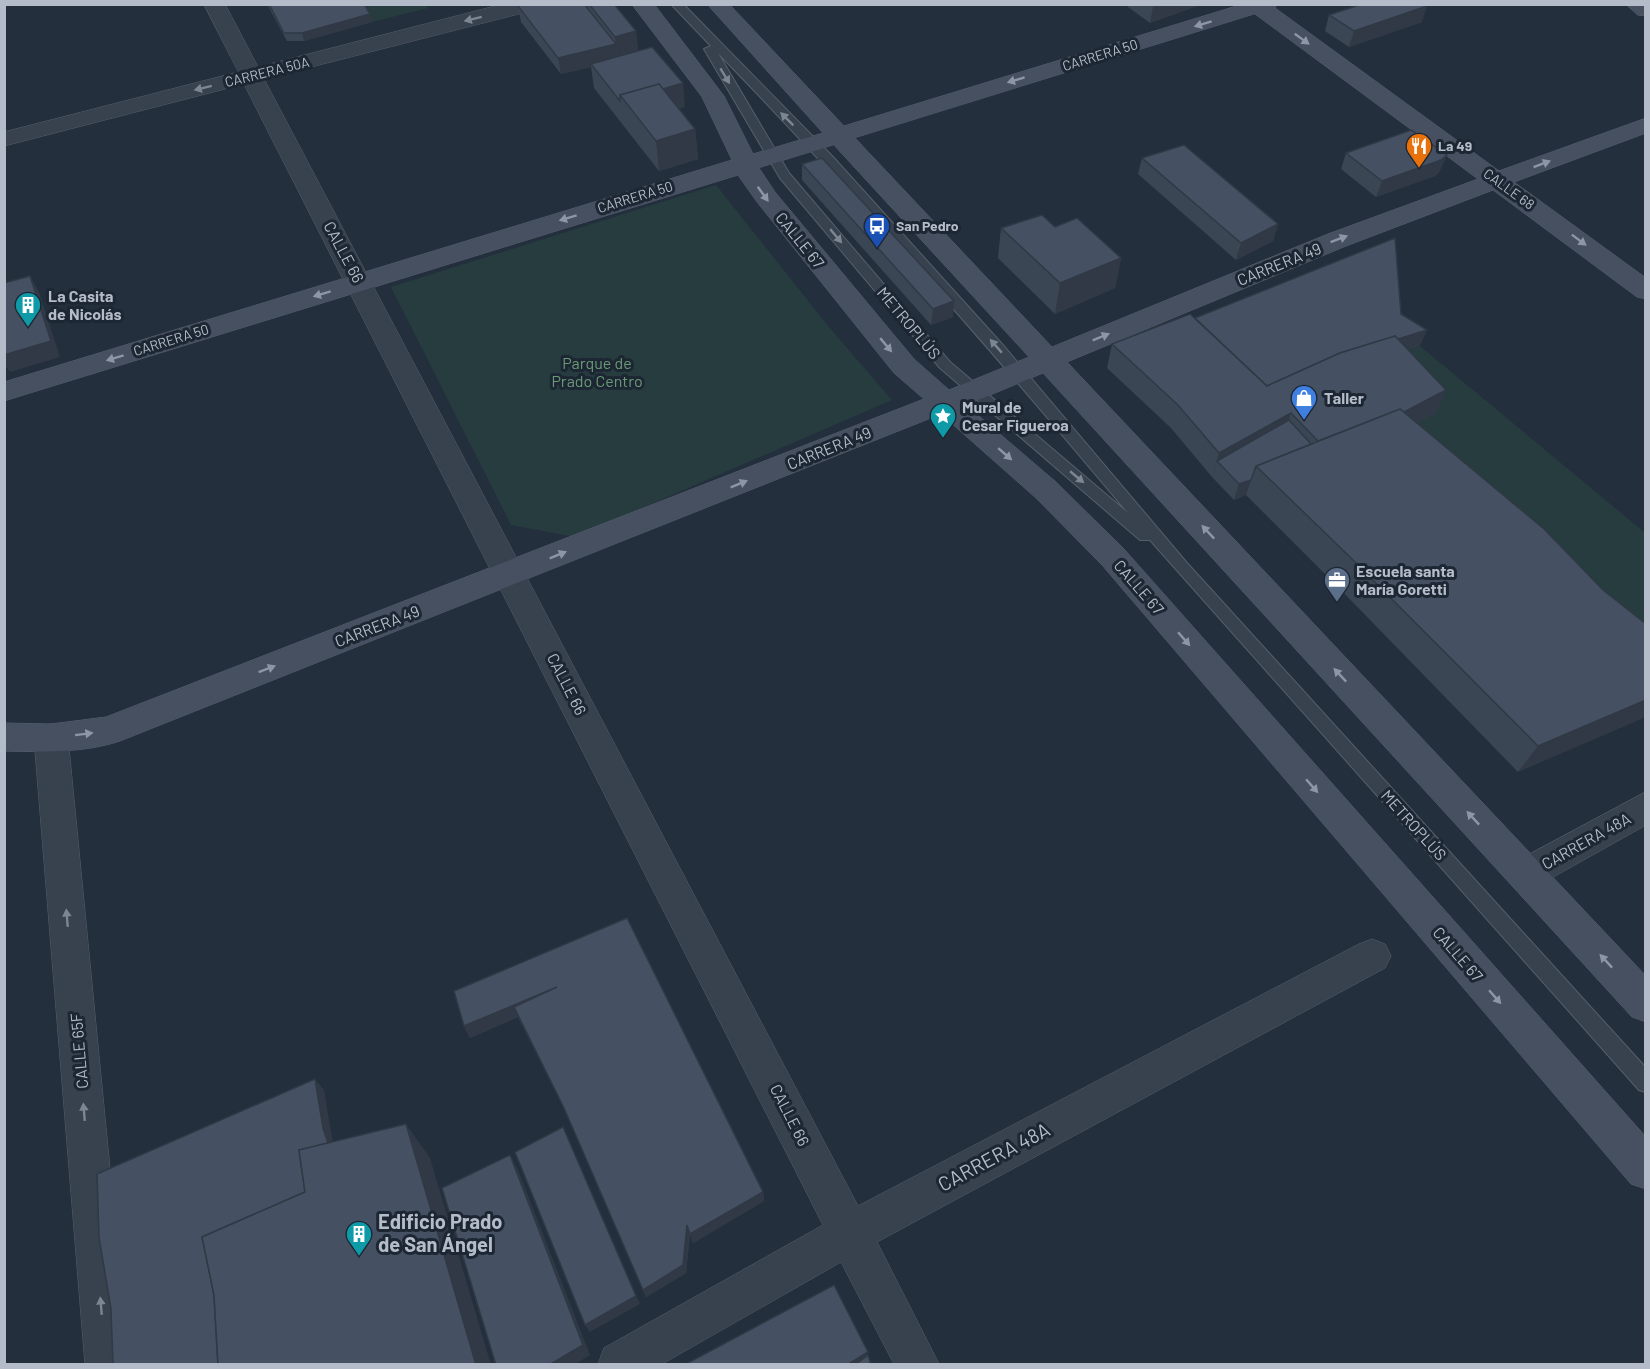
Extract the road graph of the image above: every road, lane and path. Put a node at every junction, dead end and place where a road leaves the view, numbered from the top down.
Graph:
1 (214, 4) edge
2 (530, 4) edge
3 (642, 4) edge
4 (676, 4) edge
5 (717, 4) edge
6 (1636, 4) edge
7 (1260, 5) edge
8 (1646, 10) edge
9 (696, 26) junction
10 (252, 75) junction
11 (1646, 124) edge
12 (824, 138) junction
13 (4, 139) edge
14 (772, 154) junction
15 (744, 163) junction
16 (1496, 181) junction
17 (360, 282) junction
18 (1646, 291) edge
19 (1047, 360) junction
20 (1019, 373) junction
21 (4, 392) edge
22 (960, 397) junction
23 (1182, 567) junction
24 (511, 574) junction
25 (4, 737) edge
26 (51, 738) junction
27 (1646, 807) edge
28 (1526, 874) junction
29 (1372, 956) dead end
30 (1646, 1004) edge
31 (1646, 1083) edge
32 (1646, 1169) edge
33 (851, 1233) junction
34 (107, 1365) edge
35 (620, 1365) edge
36 (916, 1365) edge

1 - 10 street, CALLE 66
2 -> 10 street, CARRERA 50A
3 - 15 street, CALLE 67
4 - 9 lane, METROPLÚS
5 - 12 street
6 - 8 street
7 -> 12 street, CARRERA 50
7 -> 16 street, CALLE 68
12 -> 9 lane, METROPLÚS
9 -> 14 lane, METROPLÚS
10 -> 13 street, CARRERA 50A
10 - 17 street, CALLE 66
16 -> 11 street, CARRERA 49
12 - 14 street, CARRERA 50
12 - 19 street
20 -> 12 lane, METROPLÚS
14 - 15 street, CARRERA 50
14 -> 22 lane, METROPLÚS
15 -> 17 street, CARRERA 50
15 -> 22 street, CALLE 67
16 -> 18 street, CALLE 68
19 -> 16 street, CARRERA 49
17 -> 21 street, CARRERA 50
17 - 24 street, CALLE 66
19 - 20 street, CARRERA 49
28 -> 19 street
20 - 22 street, CARRERA 49
20 - 23 lane, METROPLÚS
22 -> 23 lane, METROPLÚS
24 -> 22 street, CARRERA 49
22 -> 32 street, CALLE 67
23 - 31 lane, METROPLÚS
26 -> 24 street, CARRERA 49
24 - 33 street, CALLE 66
25 - 26 street, CARRERA 49
34 -> 26 street, CALLE 65F
27 - 28 street, CARRERA 48A
30 -> 28 street
29 - 33 street, CARRERA 48A
33 - 35 street, CARRERA 48A
33 - 36 street, CALLE 66

